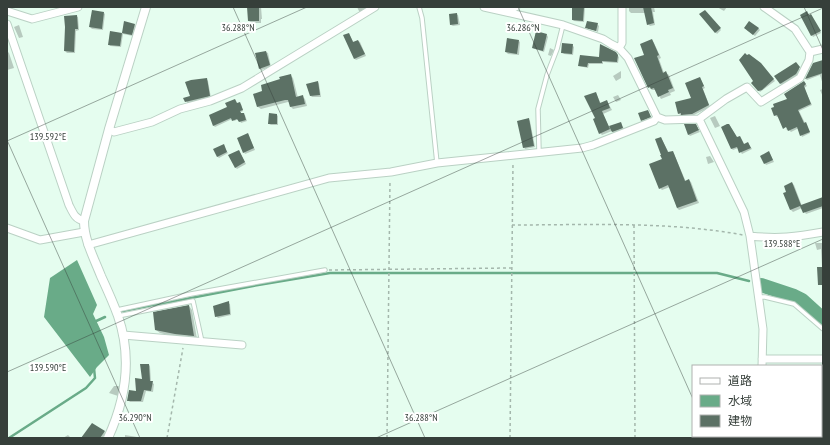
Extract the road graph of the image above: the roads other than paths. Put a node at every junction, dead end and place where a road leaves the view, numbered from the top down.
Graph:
1 (78, 7) edge
2 (146, 7) edge
3 (375, 7) edge
4 (419, 7) edge
5 (484, 7) edge
6 (516, 7) edge
7 (622, 7) edge
8 (764, 7) edge
9 (7, 11) edge
10 (503, 11) junction
11 (7, 24) edge
12 (563, 25) junction
13 (619, 48) junction
14 (823, 49) edge
15 (810, 52) junction
16 (657, 117) junction
17 (699, 119) junction
18 (109, 129) junction
19 (539, 152) junction
20 (437, 164) junction
21 (84, 221) junction
22 (7, 228) edge
23 (84, 232) junction
24 (823, 232) edge
25 (750, 236) junction
26 (88, 245) junction
27 (326, 270) road end
28 (758, 297) junction
29 (117, 313) junction
30 (823, 329) edge
31 (123, 335) junction
32 (202, 342) junction
33 (242, 345) dead end
34 (823, 359) edge
35 (762, 362) edge
36 (108, 438) edge

1 - 9 street
2 - 18 street
3 - 18 street
4 - 20 lane
5 - 10 street
6 - 10 street
7 - 13 street
8 - 15 street
10 - 12 street
11 - 21 street
12 - 13 street
12 - 19 lane
13 - 16 street
14 - 15 street
15 - 17 street
16 - 17 street
16 - 19 street
17 - 25 street
18 - 21 street
19 - 20 street
20 - 26 street
21 - 23 street
22 - 23 street
23 - 26 street
24 - 25 street
25 - 28 street
26 - 29 street
27 - 29 lane
28 - 30 lane
28 - 35 street
29 - 31 street
29 - 32 lane
31 - 32 street
31 - 36 street
32 - 33 street
34 - 35 street

